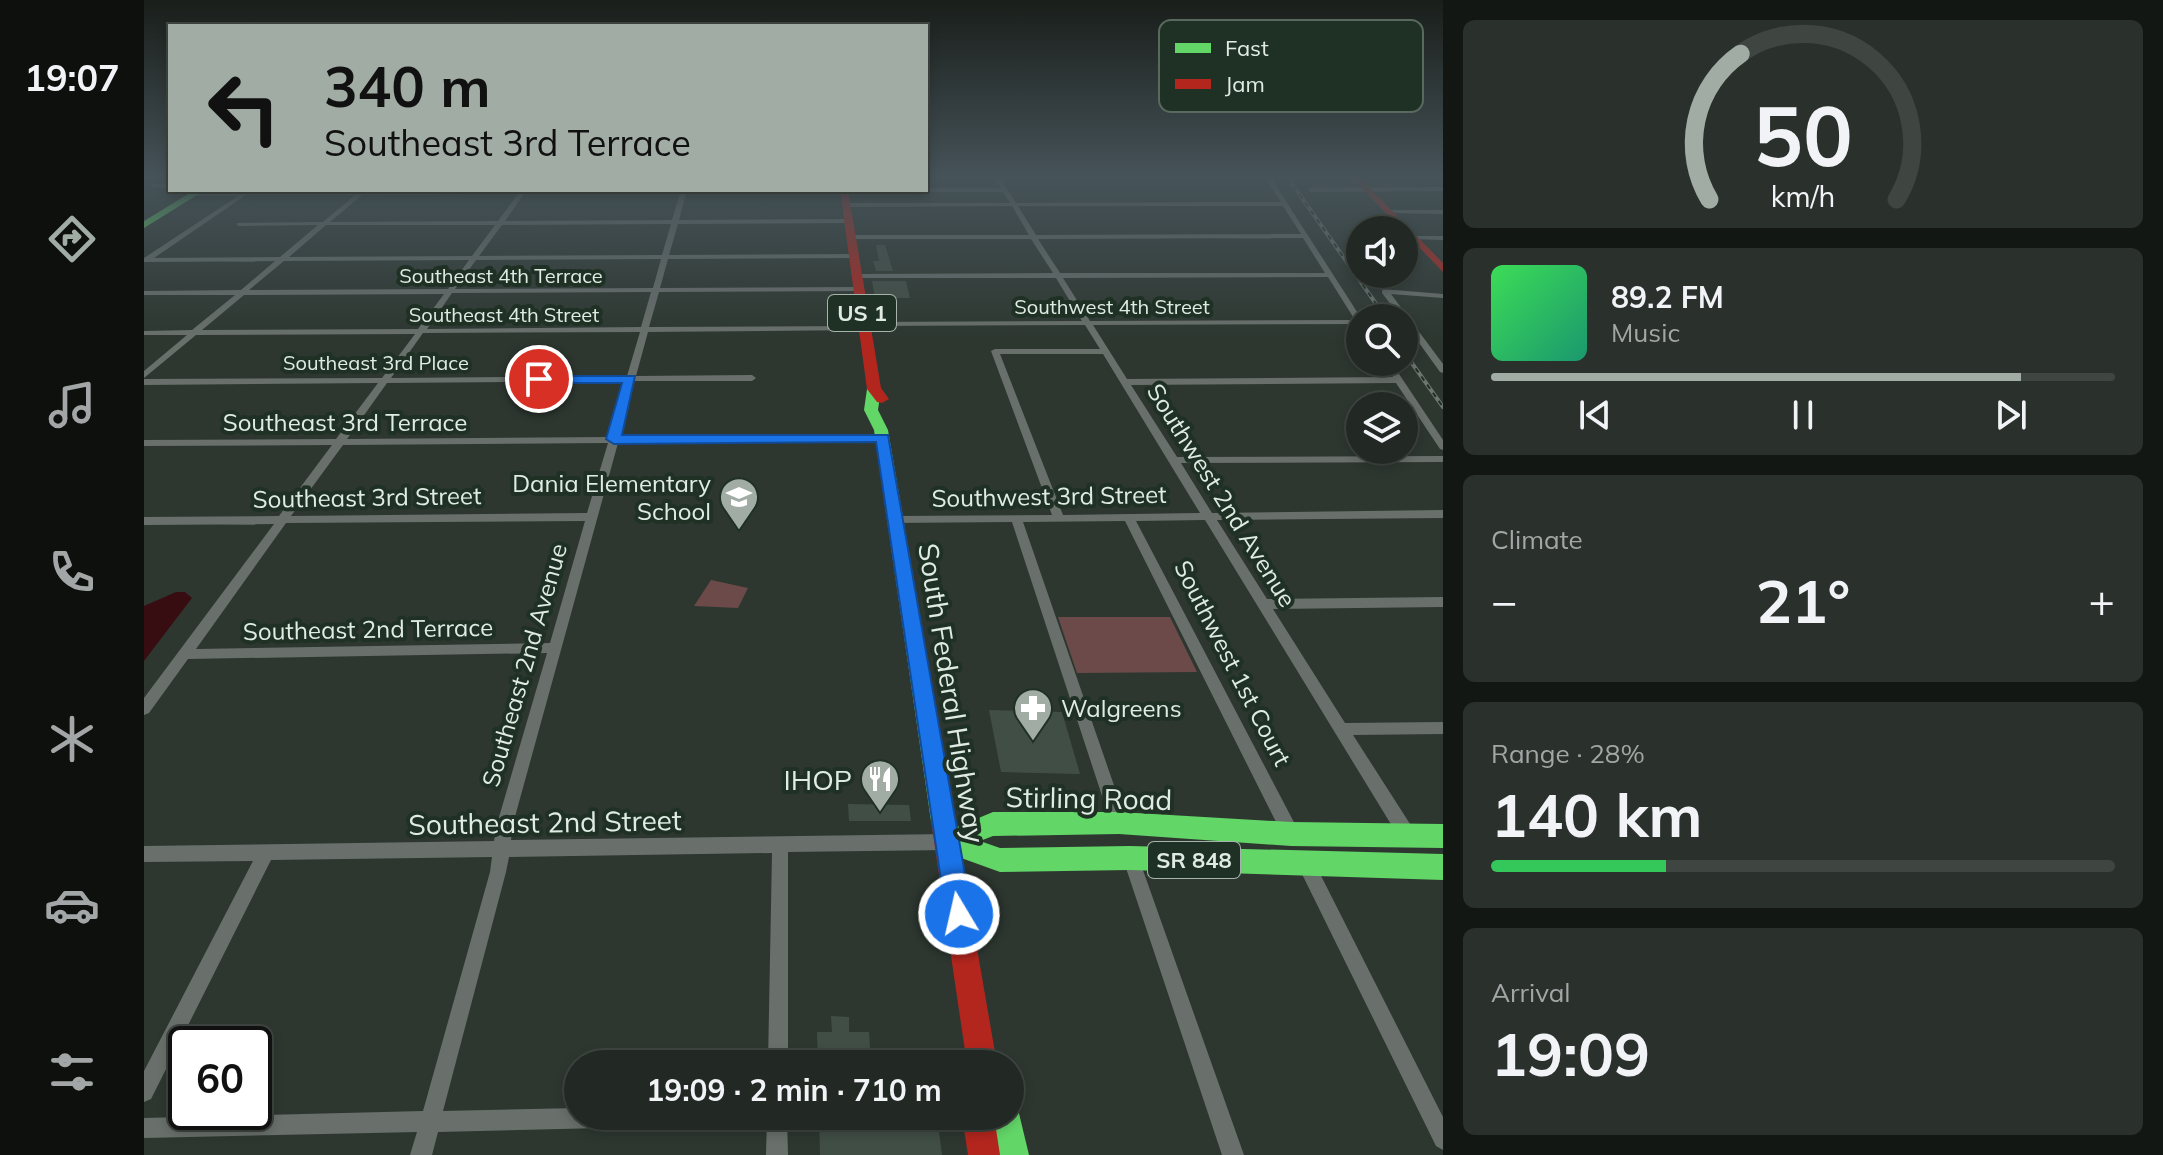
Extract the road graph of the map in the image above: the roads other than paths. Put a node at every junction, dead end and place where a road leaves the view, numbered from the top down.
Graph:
1 (187, 232) edge
2 (315, 232) edge
3 (494, 232) edge
4 (672, 232) edge
5 (850, 232) edge
6 (1009, 232) edge
7 (1032, 232) edge
8 (1302, 232) edge
9 (1035, 236) junction
10 (1305, 236) junction
11 (1418, 238) edge
12 (1443, 238) edge
13 (1418, 241) edge
14 (853, 256) junction
15 (665, 257) junction
16 (474, 258) junction
17 (283, 259) junction
18 (145, 260) edge
19 (1442, 268) edge
20 (1331, 275) junction
21 (1059, 277) junction
22 (857, 283) junction
23 (656, 290) junction
24 (450, 291) junction
25 (241, 292) junction
26 (144, 293) edge
27 (1443, 296) edge
28 (1349, 304) edge
29 (1089, 322) junction
30 (1346, 322) edge
31 (864, 326) junction
32 (645, 329) junction
33 (420, 331) junction
34 (144, 333) edge
35 (195, 333) junction
36 (1107, 352) junction
37 (1443, 370) edge
38 (144, 375) edge
39 (1396, 376) edge
40 (752, 378) dead end
41 (386, 379) junction
42 (630, 379) junction
43 (1399, 380) junction
44 (144, 382) edge
45 (1125, 382) junction
46 (882, 434) junction
47 (614, 439) junction
48 (341, 442) junction
49 (144, 443) edge
50 (1443, 447) edge
51 (1443, 459) edge
52 (1175, 460) junction
53 (1443, 514) edge
54 (1209, 515) junction
55 (590, 517) junction
56 (1128, 517) junction
57 (1059, 519) junction
58 (283, 520) junction
59 (896, 520) junction
60 (1017, 520) junction
61 (144, 521) edge
62 (1443, 602) edge
63 (1264, 604) junction
64 (553, 648) junction
65 (184, 654) junction
66 (144, 709) edge
67 (1443, 728) edge
68 (1343, 729) junction
69 (1119, 823) junction
70 (1291, 834) junction
71 (1408, 836) junction
72 (1443, 836) edge
73 (948, 842) junction
74 (780, 844) junction
75 (501, 849) junction
76 (266, 852) junction
77 (144, 854) edge
78 (1130, 858) junction
79 (1306, 864) junction
80 (1443, 867) edge
81 (778, 1050) edge
82 (981, 1050) edge
83 (144, 1092) edge
84 (564, 1119) edge
85 (430, 1122) junction
86 (144, 1128) edge
87 (777, 1130) edge
88 (980, 1130) edge
89 (1009, 1130) edge
90 (1443, 1139) edge
91 (421, 1155) edge
92 (777, 1155) edge
93 (984, 1155) edge
94 (1013, 1155) edge
95 (1233, 1155) edge

1 - 18 street
2 - 17 street
3 - 16 street
4 - 15 street, Southeast 2nd Avenue
5 - 14 main road, South Federal Highway / US 1
6 - 9 street
7 - 9 street, Southwest 2nd Avenue
8 - 10 street
9 - 10 street
9 - 21 street, Southwest 2nd Avenue
10 - 20 street
11 - 12 street
13 - 19 main road
14 - 15 street
14 - 22 main road, South Federal Highway / US 1
15 - 16 street
15 - 23 street, Southeast 2nd Avenue
16 - 17 street
16 - 24 street
17 - 18 street
17 - 25 street
20 - 21 street, Southeast 4th Terrace
20 - 28 street
21 - 22 street, Southeast 4th Terrace
21 - 29 street, Southwest 2nd Avenue
22 - 23 street, Southeast 4th Terrace
22 - 31 main road, South Federal Highway / US 1
23 - 24 street, Southeast 4th Terrace
23 - 32 street, Southeast 2nd Avenue
24 - 25 street, Southeast 4th Terrace
24 - 33 street
25 - 26 street, Southeast 4th Terrace
25 - 35 street
27 - 37 street
29 - 30 street, Southwest 4th Street
29 - 31 street, Southwest 4th Street
29 - 36 street, Southwest 2nd Avenue
31 - 32 street, Southeast 4th Street
31 - 46 main road, South Federal Highway / US 1
32 - 33 street, Southeast 4th Street
32 - 42 street, Southeast 2nd Avenue
33 - 35 street, Southeast 4th Street
33 - 41 street
34 - 35 street, Southeast 4th Street
35 - 38 street
36 - 45 street, Southwest 2nd Avenue
36 - 57 street
39 - 43 street
40 - 42 street, Southeast 3rd Place
41 - 42 street, Southeast 3rd Place
41 - 44 street, Southeast 3rd Place
41 - 48 street
42 - 47 street, Southeast 2nd Avenue
43 - 45 street
43 - 50 street
45 - 52 street, Southwest 2nd Avenue
46 - 47 street, Southeast 3rd Terrace
46 - 59 main road, South Federal Highway / US 1
47 - 48 street, Southeast 3rd Terrace
47 - 55 street, Southeast 2nd Avenue
48 - 49 street, Southeast 3rd Terrace
48 - 58 street
51 - 52 street
52 - 54 street, Southwest 2nd Avenue
53 - 54 street, Southwest 3rd Street
54 - 56 street, Southwest 3rd Street
54 - 63 street, Southwest 2nd Avenue
55 - 58 street, Southeast 3rd Street
55 - 64 street, Southeast 2nd Avenue
56 - 57 street, Southwest 3rd Street
56 - 70 street, Southwest 1st Court
57 - 60 street, Southwest 3rd Street
58 - 61 street, Southeast 3rd Street
58 - 65 street
59 - 60 street, Southwest 3rd Street
59 - 73 main road, South Federal Highway / US 1
60 - 69 street
62 - 63 street
63 - 68 street, Southwest 2nd Avenue
64 - 65 street, Southeast 2nd Terrace
64 - 75 street, Southeast 2nd Avenue
65 - 66 street
67 - 68 street
68 - 71 street, Southwest 2nd Avenue
69 - 70 main road, Stirling Road / SR 848
69 - 73 main road, Stirling Road / SR 848
70 - 71 main road, Stirling Road / SR 848
71 - 72 main road, Stirling Road / SR 848
73 - 74 street, Southeast 2nd Street
73 - 78 main road, SR 848
73 - 82 main road, South Federal Highway / US 1
74 - 75 street, Southeast 2nd Street
74 - 81 street
75 - 76 street, Southeast 2nd Street
75 - 85 street, Southeast 2nd Avenue
76 - 77 street, Southeast 2nd Street
76 - 83 street
78 - 79 main road, SR 848
78 - 95 street
79 - 80 main road, SR 848
79 - 90 street
84 - 85 street
85 - 86 street
85 - 91 street, Southeast 2nd Avenue
87 - 92 street
88 - 93 main road
89 - 94 main road

